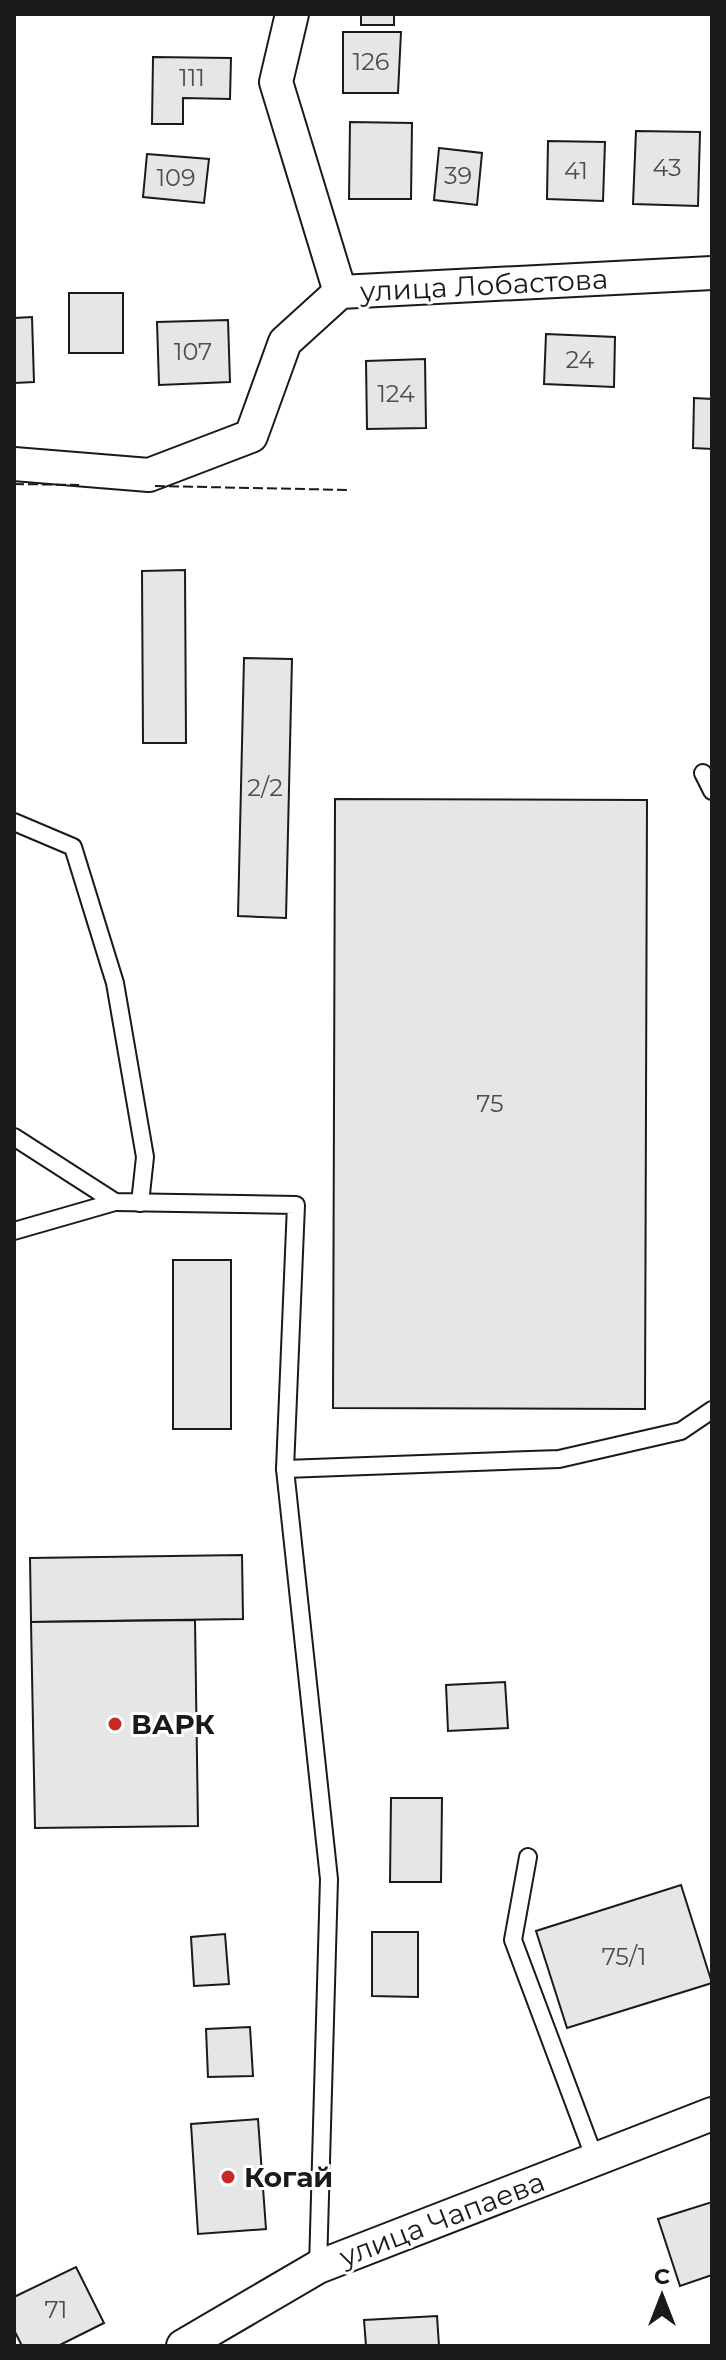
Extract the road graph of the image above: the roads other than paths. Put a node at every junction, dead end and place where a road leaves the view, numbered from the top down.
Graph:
1 (292, 14) edge
2 (712, 273) edge
3 (340, 292) junction
4 (14, 464) edge
5 (703, 773) dead end
6 (712, 791) edge
7 (14, 822) edge
8 (14, 1137) edge
9 (115, 1202) junction
10 (140, 1203) junction
11 (14, 1231) edge
12 (712, 1410) edge
13 (285, 1469) junction
14 (528, 1857) dead end
15 (712, 2114) edge
16 (595, 2159) junction
17 (318, 2267) junction
18 (183, 2346) edge

1 - 3 street
2 - 3 street, улица Лобастова
3 - 4 street, улица Лобастова
5 - 6 lane
7 - 10 lane
8 - 9 lane
9 - 10 lane
9 - 11 lane
10 - 13 lane
12 - 13 lane
13 - 17 lane
14 - 16 lane
15 - 16 street, улица Чапаева
16 - 17 street, улица Чапаева
17 - 18 street, улица Чапаева

